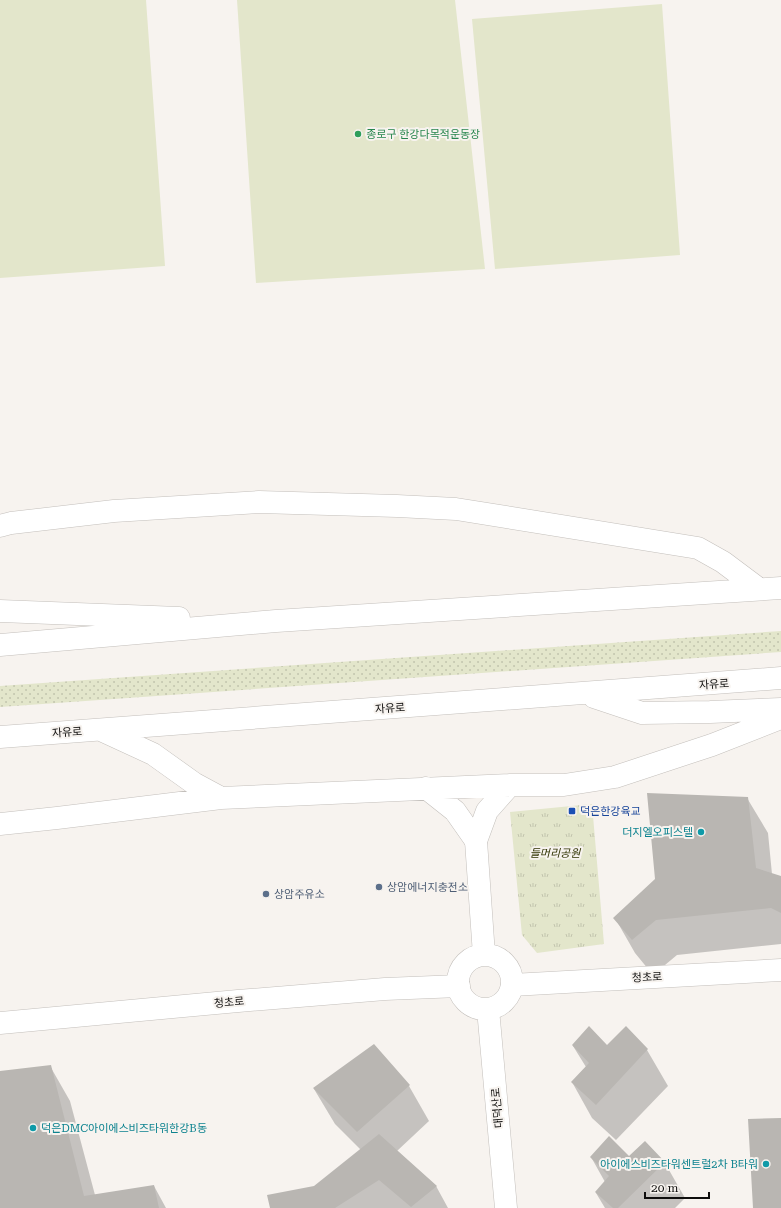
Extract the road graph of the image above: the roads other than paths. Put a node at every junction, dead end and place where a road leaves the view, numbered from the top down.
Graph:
1 (0, 526) edge
2 (781, 588) edge
3 (758, 589) junction
4 (0, 611) edge
5 (276, 621) junction
6 (0, 645) edge
7 (781, 678) edge
8 (583, 694) junction
9 (781, 709) edge
10 (781, 718) edge
11 (100, 730) junction
12 (0, 737) edge
13 (510, 785) junction
14 (426, 788) junction
15 (221, 798) junction
16 (0, 824) edge
17 (476, 841) junction
18 (484, 955) junction
19 (781, 970) edge
20 (512, 985) junction
21 (459, 986) junction
22 (488, 1009) junction
23 (0, 1023) edge
24 (506, 1208) edge

1 - 3 main road
2 - 3 main road
3 - 5 main road
4 - 5 main road
5 - 6 main road
7 - 8 main road, 자유로
8 - 9 main road
8 - 11 main road, 자유로
10 - 13 main road
11 - 12 main road, 자유로
11 - 15 main road
13 - 14 main road
13 - 17 main road
14 - 15 main road
14 - 17 main road
15 - 16 main road
17 - 18 main road
18 - 20 main road
18 - 21 main road
19 - 20 main road, 청초로
20 - 22 main road
21 - 22 main road
21 - 23 main road, 청초로
22 - 24 main road, 대덕산로

